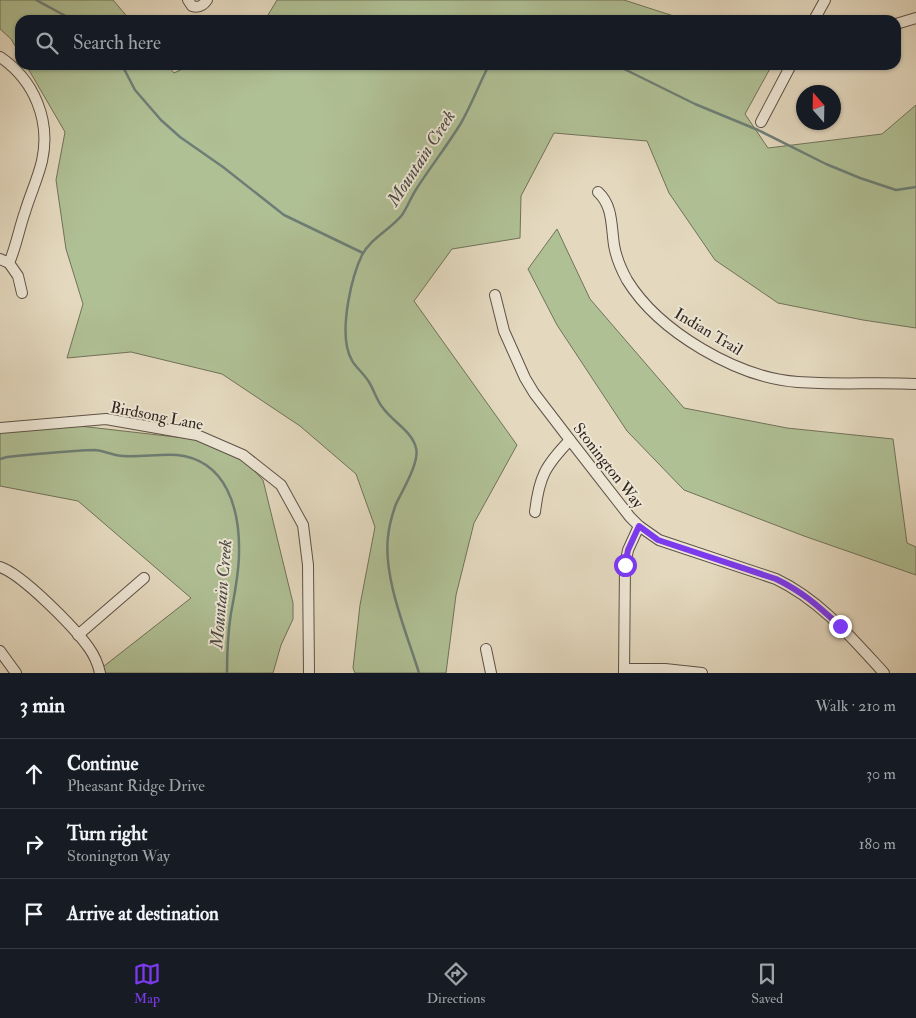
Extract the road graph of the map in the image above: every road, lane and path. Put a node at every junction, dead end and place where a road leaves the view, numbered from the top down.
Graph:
1 (188, 0) edge
2 (206, 0) edge
3 (825, 0) edge
4 (817, 15) edge
5 (916, 18) edge
6 (901, 22) edge
7 (0, 57) edge
8 (15, 68) edge
9 (17, 70) edge
10 (788, 70) edge
11 (762, 122) dead end
12 (598, 192) dead end
13 (4, 261) edge
14 (22, 293) dead end
15 (495, 295) dead end
16 (916, 384) edge
17 (0, 428) edge
18 (570, 440) junction
19 (535, 512) dead end
20 (639, 526) junction
21 (0, 567) edge
22 (144, 578) dead end
23 (78, 635) junction
24 (486, 649) dead end
25 (0, 651) edge
26 (624, 671) edge
27 (16, 673) edge
28 (100, 673) edge
29 (310, 673) edge
30 (491, 673) edge
31 (702, 673) edge
32 (884, 673) edge

1 - 2 street
3 - 4 street
5 - 6 street
7 - 8 street
9 - 13 street
10 - 11 street
12 - 16 street, Indian Trail
13 - 14 street
15 - 18 street, Stonington Way
17 - 29 street, Birdsong Lane
18 - 19 street
18 - 20 street, Stonington Way
20 - 26 street
20 - 32 street, Stonington Way
21 - 23 street
22 - 23 street
23 - 28 street
24 - 30 street
25 - 27 street
26 - 31 street

